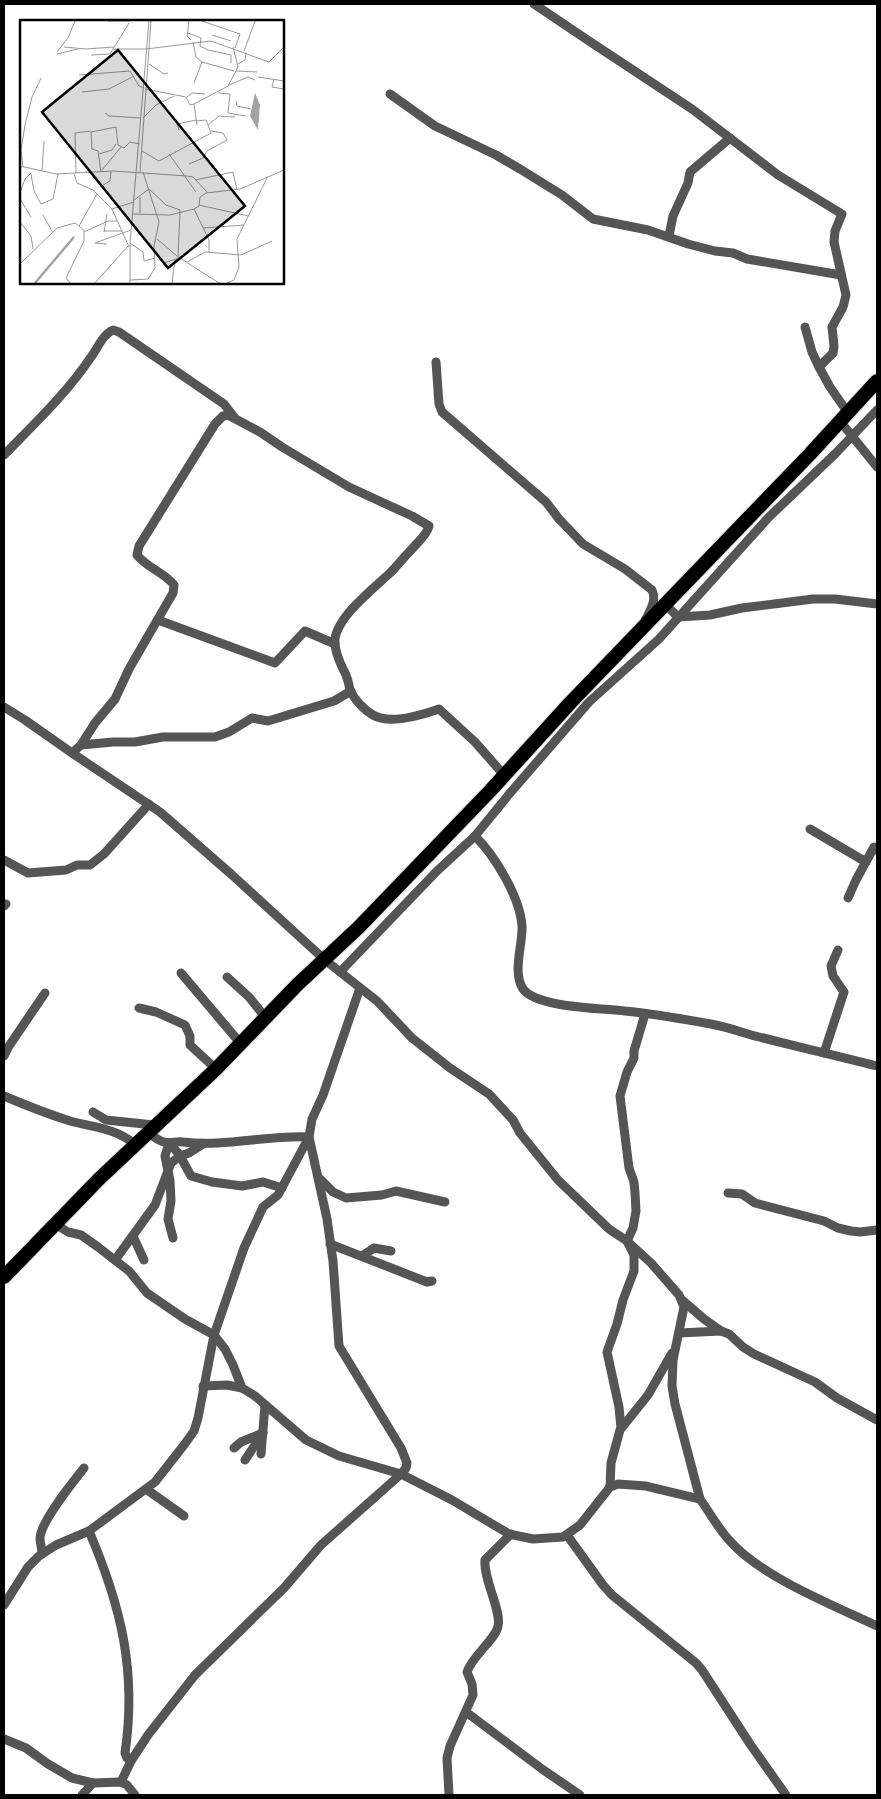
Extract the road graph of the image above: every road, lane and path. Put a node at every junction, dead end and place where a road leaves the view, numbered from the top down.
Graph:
1 (534, 4) edge
2 (390, 94) dead end
3 (730, 138) junction
4 (669, 236) junction
5 (841, 275) junction
6 (805, 327) dead end
7 (436, 362) dead end
8 (819, 368) junction
9 (877, 382) edge
10 (877, 410) edge
11 (844, 417) junction
12 (235, 418) junction
13 (852, 436) junction
14 (4, 455) edge
15 (877, 467) edge
16 (877, 604) edge
17 (666, 605) junction
18 (678, 617) junction
19 (158, 620) junction
20 (641, 630) junction
21 (335, 644) junction
22 (351, 691) junction
23 (4, 707) edge
24 (81, 745) junction
25 (72, 753) junction
26 (504, 775) junction
27 (149, 804) junction
28 (810, 829) dead end
29 (475, 836) junction
30 (877, 850) edge
31 (4, 860) edge
32 (866, 862) junction
33 (848, 898) dead end
34 (838, 950) dead end
35 (325, 960) junction
36 (340, 972) junction
37 (181, 973) dead end
38 (227, 977) dead end
39 (360, 988) junction
40 (45, 992) dead end
41 (139, 1008) dead end
42 (645, 1014) junction
43 (265, 1017) junction
44 (241, 1044) junction
45 (824, 1053) junction
46 (4, 1056) edge
47 (877, 1066) edge
48 (216, 1068) junction
49 (4, 1096) edge
50 (93, 1112) dead end
51 (151, 1129) junction
52 (310, 1137) junction
53 (168, 1143) junction
54 (135, 1144) junction
55 (202, 1144) junction
56 (180, 1156) junction
57 (168, 1168) junction
58 (318, 1177) junction
59 (282, 1188) junction
60 (728, 1193) dead end
61 (445, 1202) dead end
62 (55, 1224) junction
63 (877, 1230) edge
64 (133, 1236) junction
65 (173, 1238) dead end
66 (627, 1241) junction
67 (330, 1244) junction
68 (391, 1251) dead end
69 (362, 1256) junction
70 (115, 1260) junction
71 (144, 1260) dead end
72 (4, 1277) edge
73 (432, 1281) dead end
74 (682, 1300) junction
75 (721, 1330) junction
76 (679, 1333) junction
77 (214, 1335) junction
78 (676, 1346) junction
79 (203, 1386) junction
80 (242, 1388) junction
81 (265, 1405) junction
82 (877, 1420) edge
83 (621, 1428) junction
84 (263, 1433) junction
85 (234, 1448) dead end
86 (261, 1454) dead end
87 (245, 1460) dead end
88 (84, 1468) dead end
89 (401, 1474) junction
90 (610, 1487) junction
91 (146, 1488) junction
92 (700, 1499) junction
93 (184, 1516) dead end
94 (89, 1531) junction
95 (511, 1534) junction
96 (567, 1535) junction
97 (42, 1554) junction
98 (4, 1605) edge
99 (877, 1626) edge
100 (466, 1712) junction
101 (4, 1739) edge
102 (131, 1761) junction
103 (121, 1782) junction
104 (93, 1783) junction
105 (82, 1795) edge
106 (135, 1795) edge
107 (449, 1795) edge
108 (580, 1795) edge
109 (786, 1795) edge

1 - 3 street
2 - 4 street
3 - 4 street
3 - 5 street
4 - 5 street
5 - 8 street
6 - 8 street
7 - 20 street
8 - 11 street
9 - 11 highway
10 - 13 street
11 - 13 street
11 - 17 highway
12 - 14 street
12 - 19 street
12 - 21 street
13 - 15 street
13 - 18 street
16 - 18 street
17 - 18 street
17 - 20 highway
18 - 29 street
19 - 21 street
19 - 24 street
20 - 26 highway
21 - 22 street
22 - 24 street
22 - 26 street
23 - 25 street
24 - 25 street
25 - 27 street
26 - 35 highway
27 - 31 street
27 - 35 street
28 - 32 street
29 - 36 street
29 - 42 street
30 - 32 street
32 - 33 street
34 - 45 street
35 - 36 street
35 - 43 highway
36 - 39 street
37 - 44 street
38 - 43 street
39 - 52 street
39 - 66 street
40 - 46 street
41 - 48 street
42 - 45 street
42 - 66 street
43 - 44 highway
44 - 48 highway
45 - 47 street
48 - 51 highway
49 - 54 street
50 - 51 street
51 - 53 street
51 - 54 highway
52 - 55 street
52 - 58 street
52 - 59 street
53 - 55 street
53 - 56 street
53 - 57 street
54 - 62 highway
55 - 56 street
56 - 57 street
56 - 59 street
57 - 64 street
57 - 65 street
58 - 61 street
58 - 67 street
59 - 77 street
60 - 63 street
62 - 70 street
62 - 72 highway
64 - 70 street
64 - 71 street
66 - 74 street
66 - 83 street
67 - 69 street
67 - 89 street
68 - 69 street
69 - 73 street
70 - 77 street
74 - 75 street
74 - 76 street
75 - 76 street
75 - 82 street
76 - 78 street
77 - 79 street
77 - 80 street
78 - 83 street
78 - 92 street
79 - 80 street
79 - 91 street
80 - 81 street
81 - 84 street
81 - 89 street
83 - 90 street
84 - 85 street
84 - 86 street
84 - 87 street
88 - 97 street
89 - 95 street
89 - 102 street
90 - 92 street
90 - 96 street
91 - 93 street
91 - 94 street
92 - 99 street
94 - 97 street
94 - 102 street
95 - 96 street
95 - 100 street
96 - 109 street
97 - 98 street
100 - 107 street
100 - 108 street
101 - 104 street
102 - 103 street
103 - 104 street
103 - 106 street
104 - 105 street

